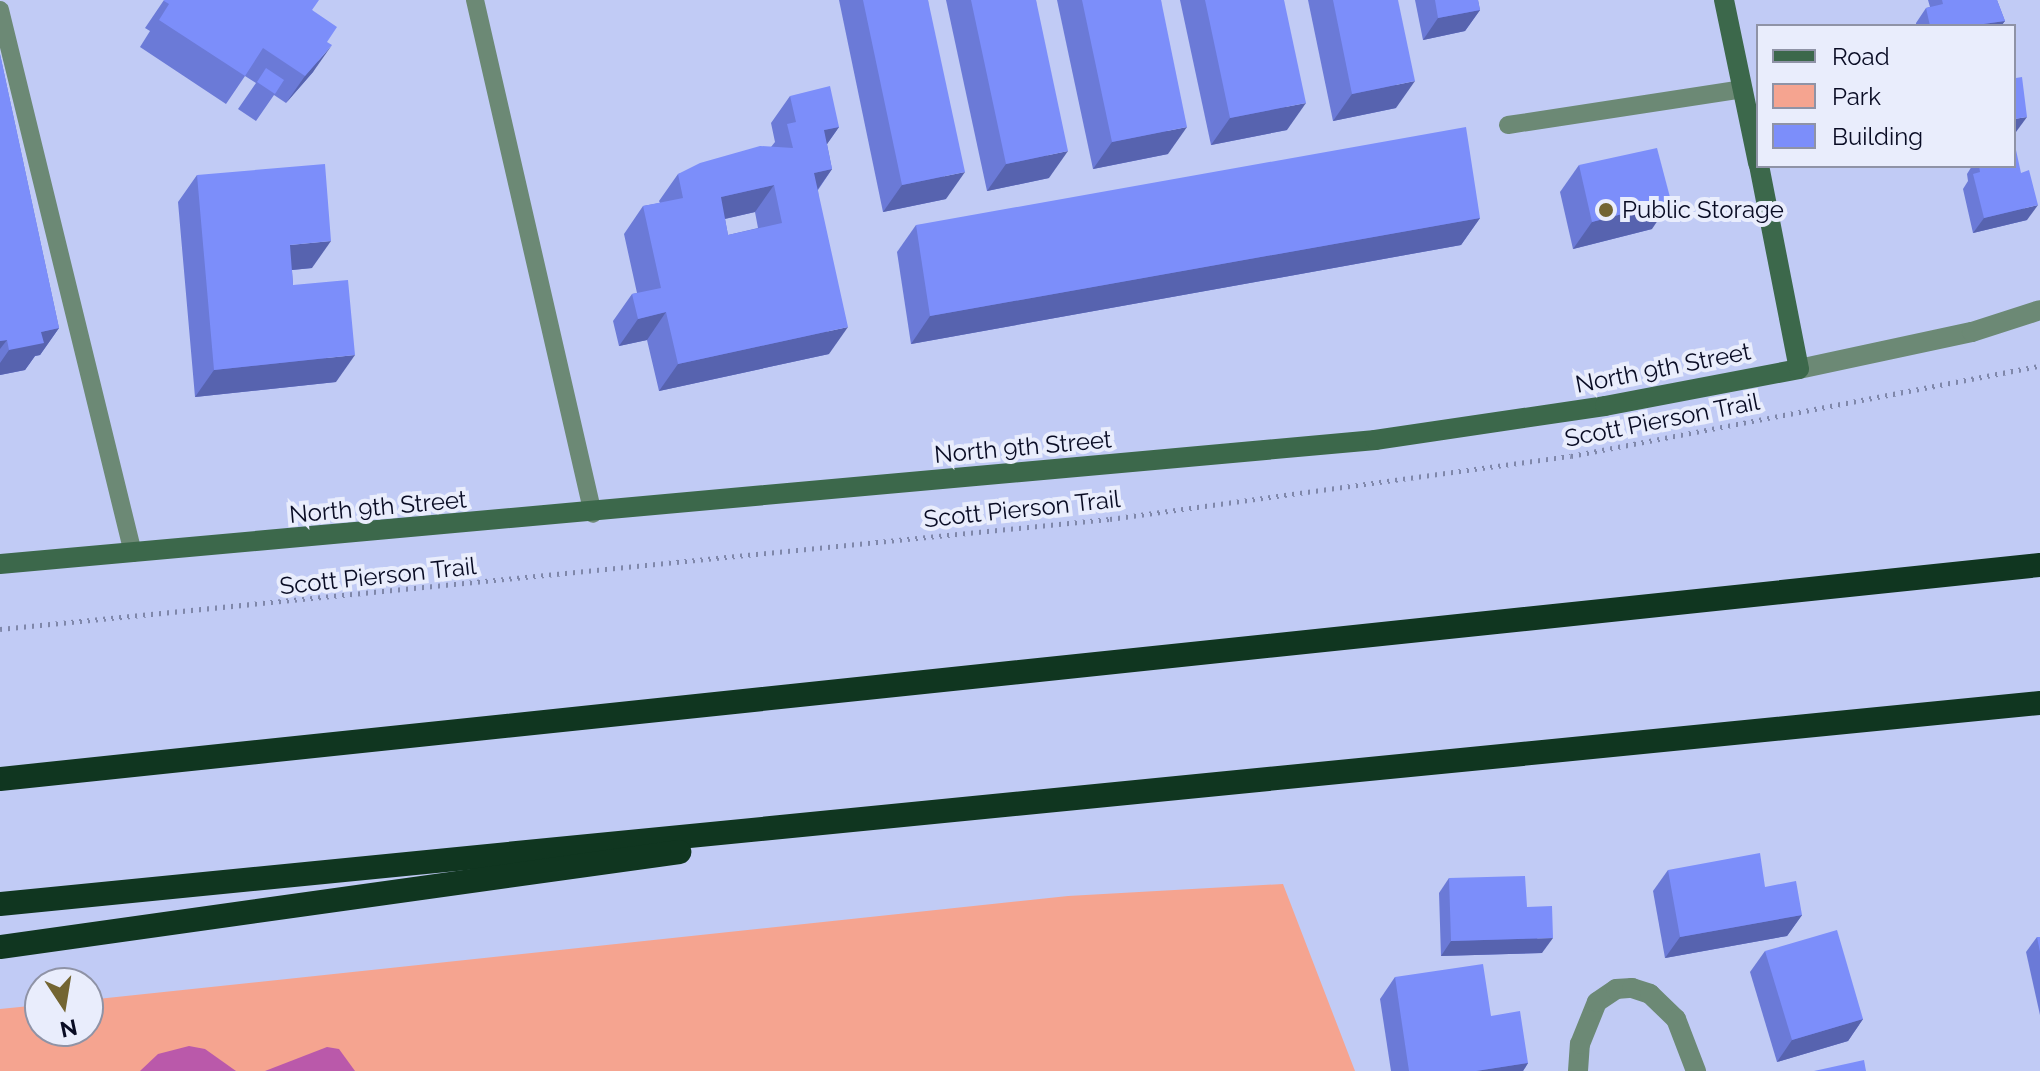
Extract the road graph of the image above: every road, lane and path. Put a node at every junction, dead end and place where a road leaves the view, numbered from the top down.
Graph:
1 (475, 0) edge
2 (1724, 0) edge
3 (0, 10) edge
4 (1743, 89) junction
5 (1508, 125) dead end
6 (1756, 155) edge
7 (1759, 168) edge
8 (2040, 310) edge
9 (2040, 366) edge
10 (1799, 369) junction
11 (593, 514) junction
12 (133, 553) junction
13 (0, 564) edge
14 (2040, 565) edge
15 (0, 629) edge
16 (2040, 703) edge
17 (0, 779) edge
18 (1064, 799) junction
19 (0, 904) edge
20 (0, 947) edge
21 (1578, 1071) edge
22 (1696, 1071) edge

1 - 11 lane
2 - 4 street
3 - 12 lane
4 - 5 lane
4 - 6 street
7 - 10 street
8 - 10 street, North 9th Street
9 - 15 path, Scott Pierson Trail
10 - 11 street, North 9th Street
11 - 12 street, North 9th Street
12 - 13 street, North 9th Street
14 - 17 highway
16 - 18 highway
18 - 19 highway
18 - 20 highway
21 - 22 street

